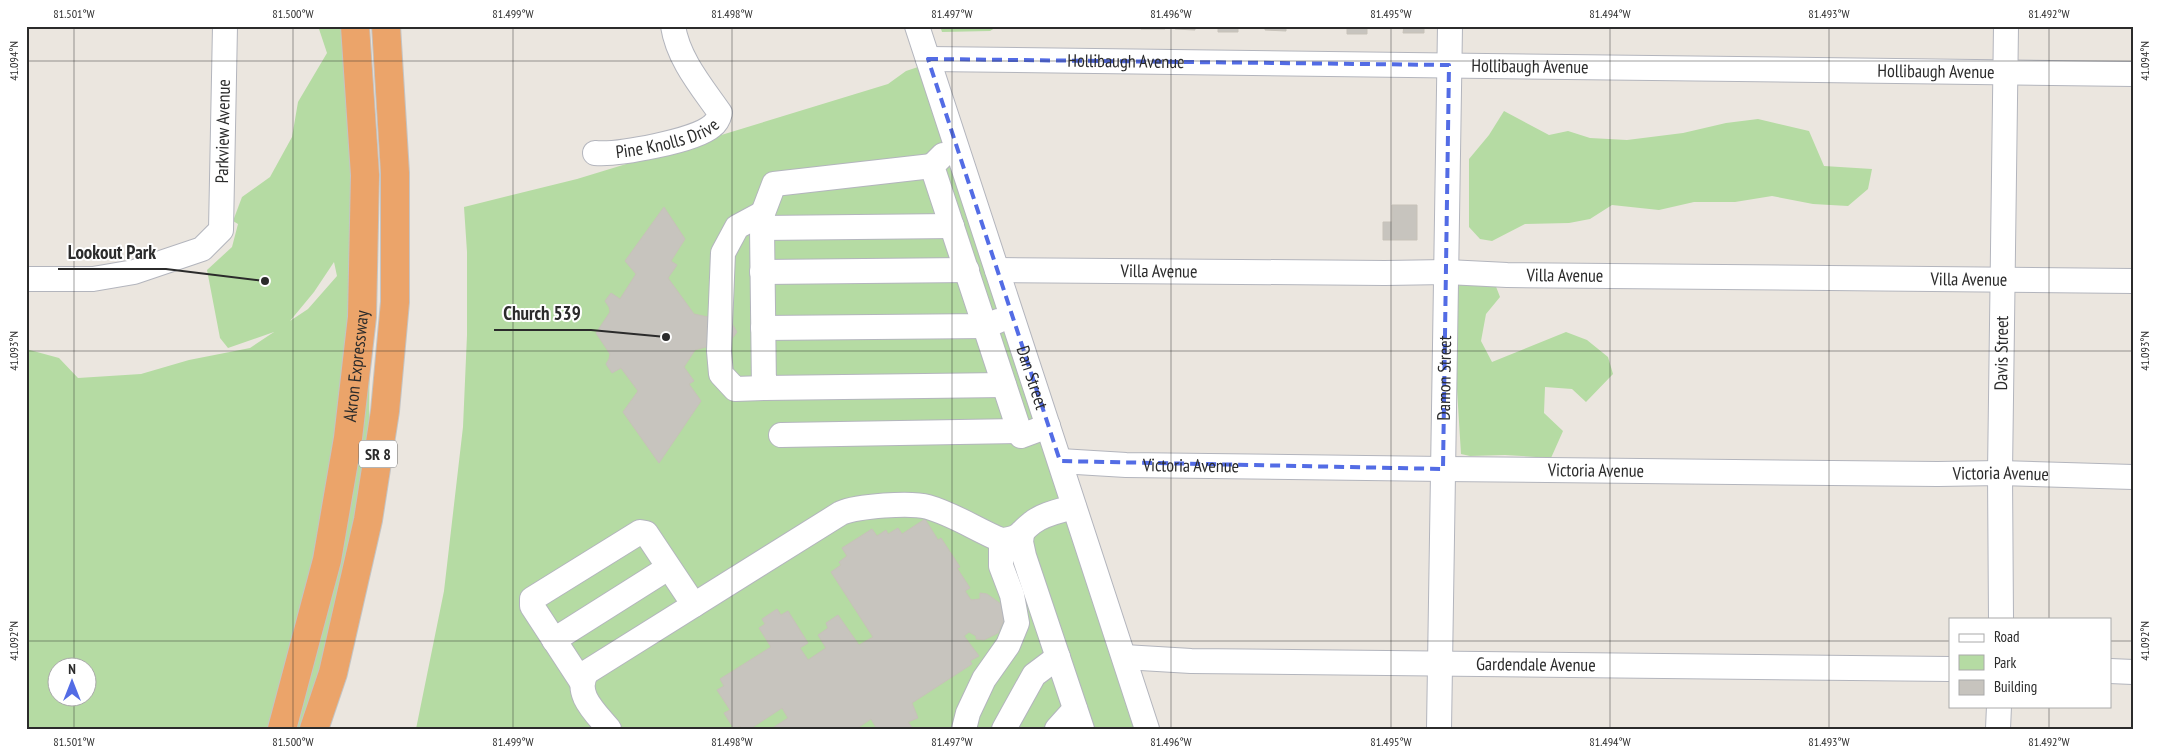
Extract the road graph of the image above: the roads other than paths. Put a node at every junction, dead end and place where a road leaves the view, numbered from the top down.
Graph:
1 (225, 26) edge
2 (355, 26) edge
3 (386, 26) edge
4 (674, 26) edge
5 (917, 26) edge
6 (1450, 26) edge
7 (2006, 26) edge
8 (928, 59) junction
9 (1449, 65) junction
10 (2005, 72) junction
11 (2133, 74) edge
12 (955, 143) junction
13 (595, 153) dead end
14 (932, 166) junction
15 (762, 220) junction
16 (952, 226) junction
17 (967, 270) junction
18 (997, 270) junction
19 (762, 272) junction
20 (1447, 272) junction
21 (26, 279) edge
22 (2003, 280) junction
23 (2133, 281) edge
24 (1012, 315) junction
25 (986, 326) junction
26 (763, 328) junction
27 (1004, 385) junction
28 (764, 388) junction
29 (1048, 426) junction
30 (1019, 431) junction
31 (781, 435) dead end
32 (1060, 461) junction
33 (1443, 470) junction
34 (2000, 473) junction
35 (2133, 477) edge
36 (1074, 507) junction
37 (1012, 537) junction
38 (668, 568) junction
39 (694, 605) junction
40 (2001, 618) edge
41 (554, 640) junction
42 (1058, 656) junction
43 (1124, 657) junction
44 (1440, 664) junction
45 (1949, 669) edge
46 (2112, 671) edge
47 (2133, 672) edge
48 (581, 681) junction
49 (1999, 708) edge
50 (1079, 719) edge
51 (282, 729) edge
52 (314, 729) edge
53 (609, 729) edge
54 (964, 729) edge
55 (1004, 729) edge
56 (1057, 729) edge
57 (1147, 729) edge
58 (1439, 729) edge
59 (1998, 729) edge

1 - 21 street, Parkview Avenue
2 - 51 highway, Akron Expressway / SR 8
3 - 52 highway, Akron Expressway / SR 8
4 - 13 street, Pine Knolls Drive
5 - 8 street, Dan Street
6 - 9 street, Damon Street
7 - 10 street, Davis Street
8 - 9 street, Hollibaugh Avenue
8 - 12 street, Dan Street
9 - 10 street, Hollibaugh Avenue
9 - 20 street, Damon Street
10 - 11 street, Hollibaugh Avenue
10 - 22 street, Davis Street
12 - 14 street
12 - 18 street, Dan Street
14 - 15 street
14 - 16 street
15 - 16 street
15 - 19 street
15 - 28 street
16 - 17 street
17 - 19 street
17 - 25 street
18 - 20 street, Villa Avenue
18 - 24 street, Dan Street
19 - 26 street
20 - 22 street, Villa Avenue
20 - 33 street, Damon Street
22 - 23 street, Villa Avenue
22 - 34 street, Davis Street
24 - 25 street
24 - 29 street, Dan Street
25 - 26 street
25 - 27 street
26 - 28 street
27 - 28 street
27 - 30 street
29 - 30 street
29 - 32 street, Dan Street
30 - 31 street
32 - 33 street, Victoria Avenue
32 - 36 street, Dan Street
33 - 34 street, Victoria Avenue
33 - 44 street, Damon Street
34 - 35 street, Victoria Avenue
34 - 40 street, Davis Street
36 - 37 street
36 - 43 street, Dan Street
37 - 39 street
37 - 42 street
37 - 54 street
38 - 39 street
38 - 41 street
38 - 41 street
39 - 48 street
41 - 48 street
42 - 50 street
42 - 55 street
43 - 44 street, Gardendale Avenue
43 - 57 street, Dan Street
44 - 45 street, Gardendale Avenue
44 - 58 street, Damon Street
46 - 47 street
48 - 53 street
49 - 59 street
50 - 56 street

